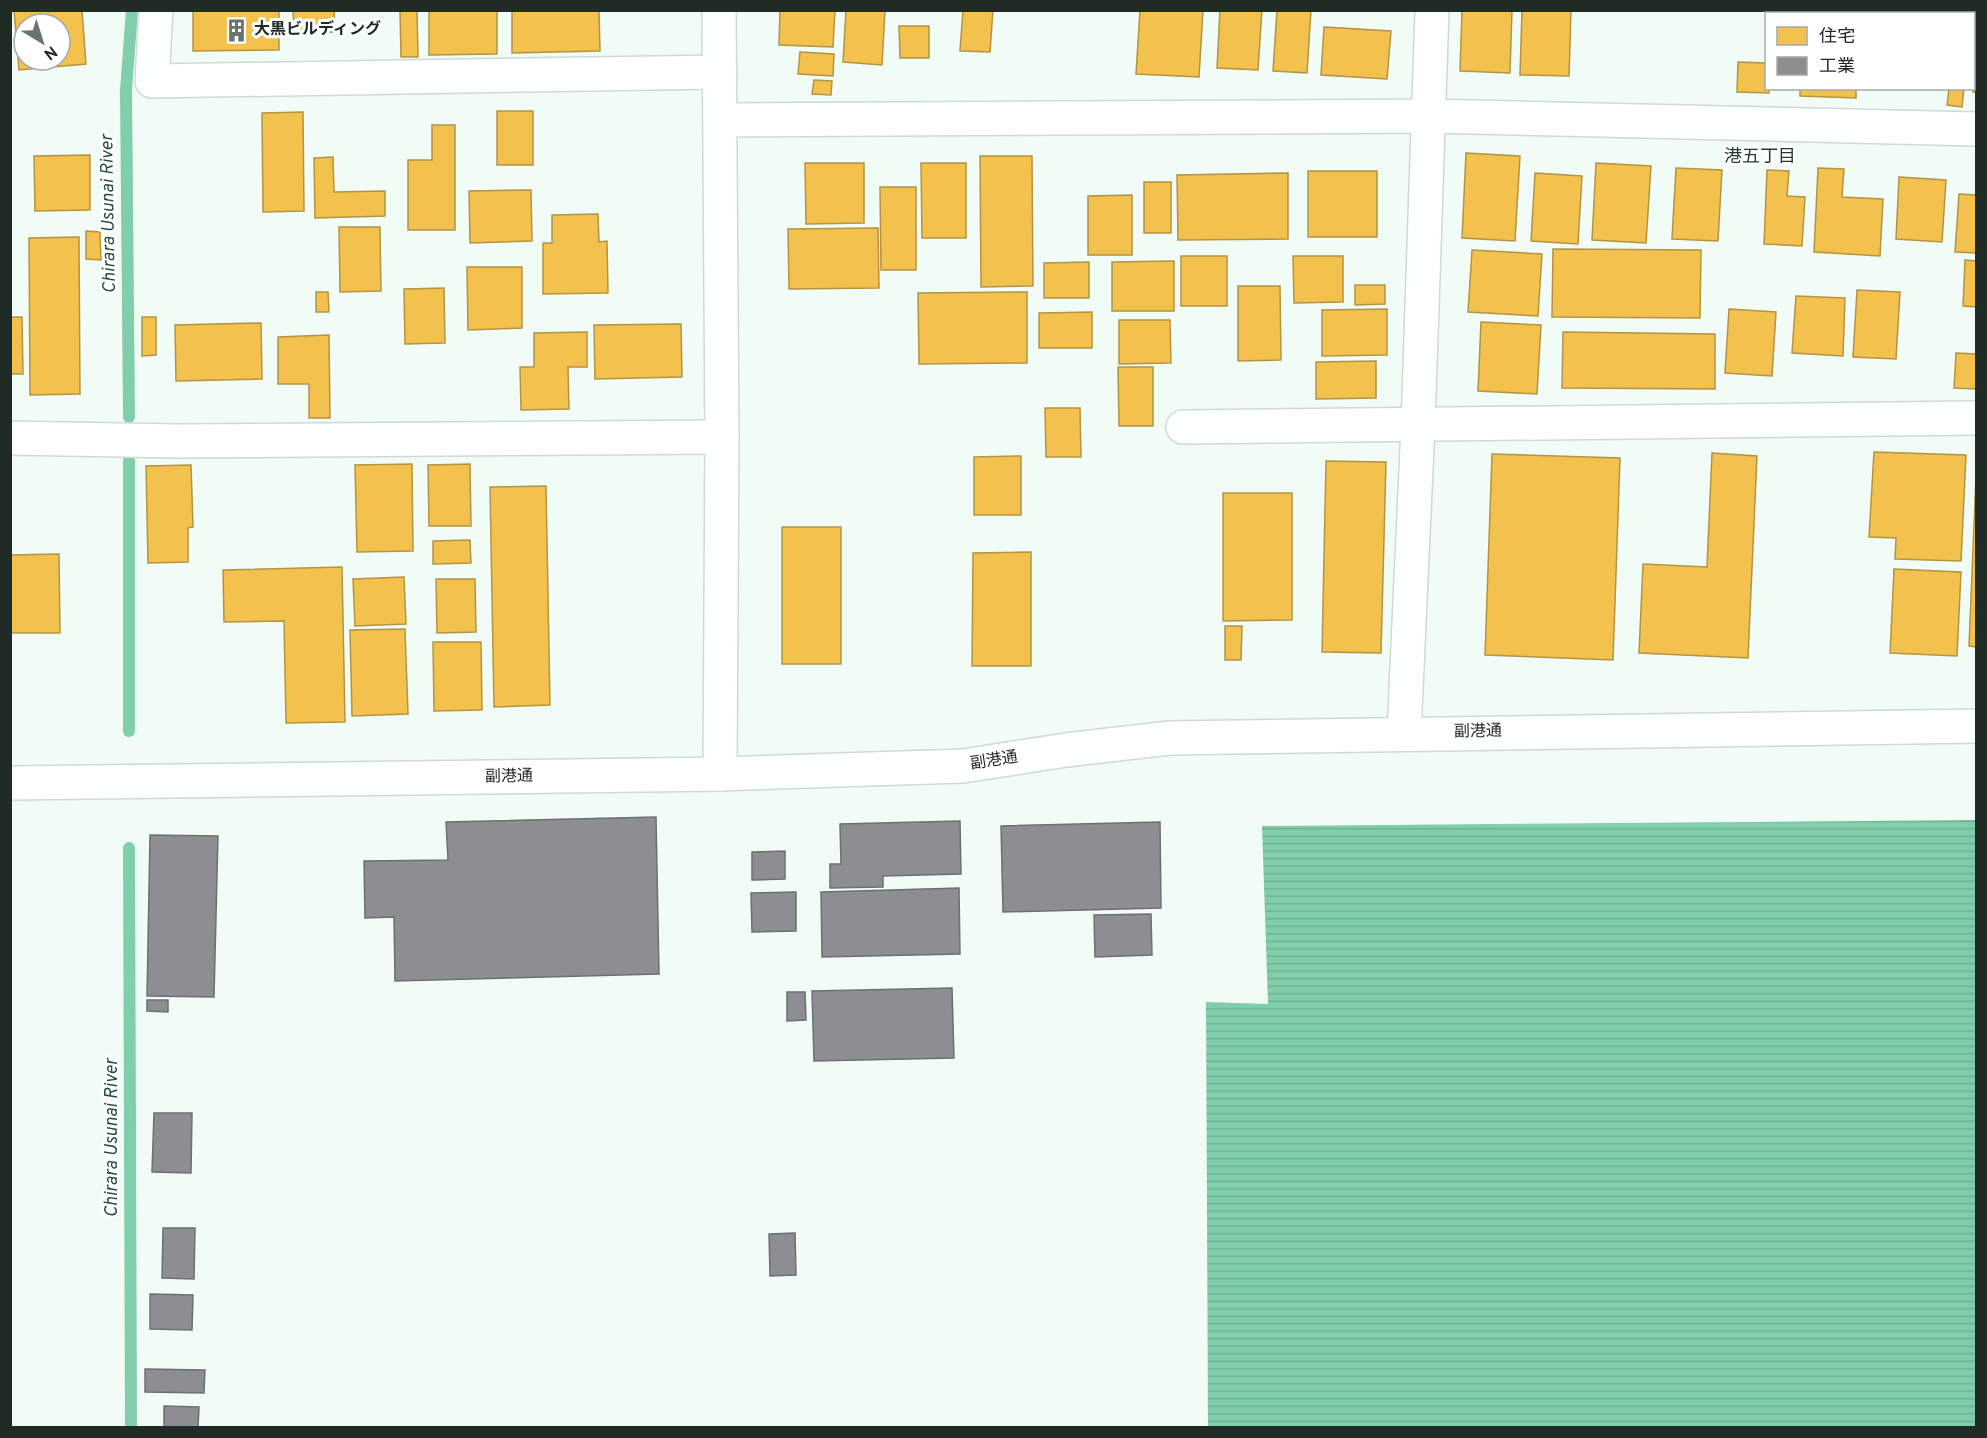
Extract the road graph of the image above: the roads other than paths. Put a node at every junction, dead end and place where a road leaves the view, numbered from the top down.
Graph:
1 (156, 10) edge
2 (719, 10) edge
3 (1432, 10) edge
4 (720, 72) junction
5 (1428, 116) junction
6 (720, 120) junction
7 (1977, 129) edge
8 (1977, 418) edge
9 (1418, 425) junction
10 (1183, 428) dead end
11 (722, 437) junction
12 (10, 438) edge
13 (1977, 726) edge
14 (1404, 733) junction
15 (720, 774) junction
16 (10, 783) edge

1 - 4 street
2 - 4 street
3 - 5 street
4 - 6 street
5 - 6 street
5 - 7 street
5 - 9 street
6 - 11 street
8 - 9 street
9 - 10 street
9 - 14 street
11 - 12 street
11 - 15 street
13 - 14 street, 副港通
14 - 15 street, 副港通
15 - 16 street, 副港通

